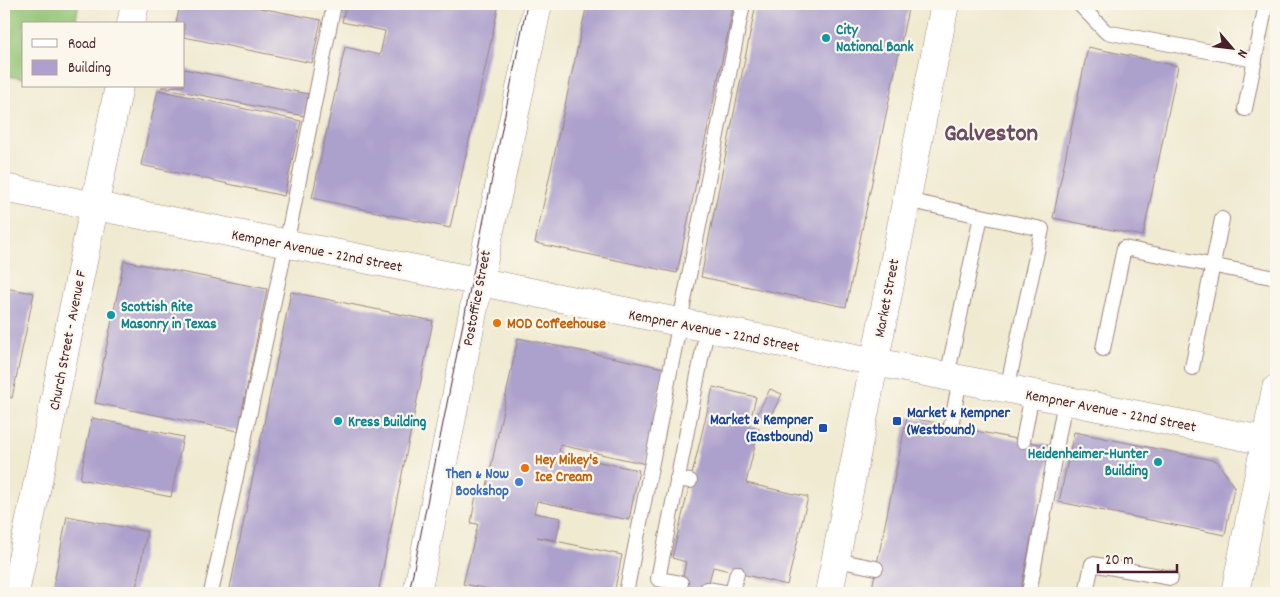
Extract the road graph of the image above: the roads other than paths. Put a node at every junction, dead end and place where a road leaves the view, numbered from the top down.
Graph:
1 (136, 4) edge
2 (334, 4) edge
3 (538, 4) edge
4 (743, 4) edge
5 (944, 4) edge
6 (1079, 4) edge
7 (1266, 4) edge
8 (132, 22) edge
9 (1255, 60) junction
10 (119, 88) edge
11 (1245, 109) dead end
12 (4, 188) edge
13 (906, 200) junction
14 (94, 206) junction
15 (981, 216) junction
16 (1222, 219) dead end
17 (286, 244) junction
18 (1213, 265) junction
19 (1276, 278) edge
20 (479, 282) junction
21 (681, 324) junction
22 (707, 329) junction
23 (1103, 349) dead end
24 (873, 362) junction
25 (1192, 368) dead end
26 (954, 378) junction
27 (1276, 389) edge
28 (1019, 391) junction
29 (1065, 400) junction
30 (951, 426) dead end
31 (1023, 441) dead end
32 (1271, 442) edge
33 (836, 560) junction
34 (876, 568) dead end
35 (737, 573) dead end
36 (1172, 578) dead end
37 (681, 583) dead end
38 (708, 589) dead end
39 (16, 593) edge
40 (211, 593) edge
41 (417, 593) edge
42 (626, 593) edge
43 (731, 593) edge
44 (829, 593) edge
45 (1029, 593) edge
46 (1086, 593) edge
47 (1235, 593) edge

1 - 8 street
2 - 17 lane
3 - 20 street, Postoffice Street
4 - 21 lane
5 - 13 street, Market Street
6 - 9 lane
7 - 9 lane
9 - 11 lane
10 - 14 street, Church Street - Avenue F
12 - 14 street, Kempner Avenue - 22nd Street
13 - 15 lane
13 - 24 street, Market Street
14 - 17 street, Kempner Avenue - 22nd Street
14 - 39 street, Church Street - Avenue F
15 - 26 lane
15 - 28 lane
16 - 18 lane
17 - 20 street, Kempner Avenue - 22nd Street
17 - 40 lane
18 - 19 lane
18 - 23 lane
18 - 25 lane
20 - 21 street, Kempner Avenue - 22nd Street
20 - 41 street, Postoffice Street
21 - 22 street, Kempner Avenue - 22nd Street
21 - 42 lane
22 - 24 street, Kempner Avenue - 22nd Street
22 - 37 lane
24 - 26 street, Kempner Avenue - 22nd Street
24 - 33 street, Market Street
26 - 28 street, Kempner Avenue - 22nd Street
26 - 30 lane
27 - 32 street
28 - 29 street, Kempner Avenue - 22nd Street
28 - 31 lane
29 - 32 street, Kempner Avenue - 22nd Street
29 - 45 lane
32 - 47 street
33 - 34 lane
33 - 44 street, Market Street
35 - 43 lane
36 - 46 lane
38 - 43 lane

